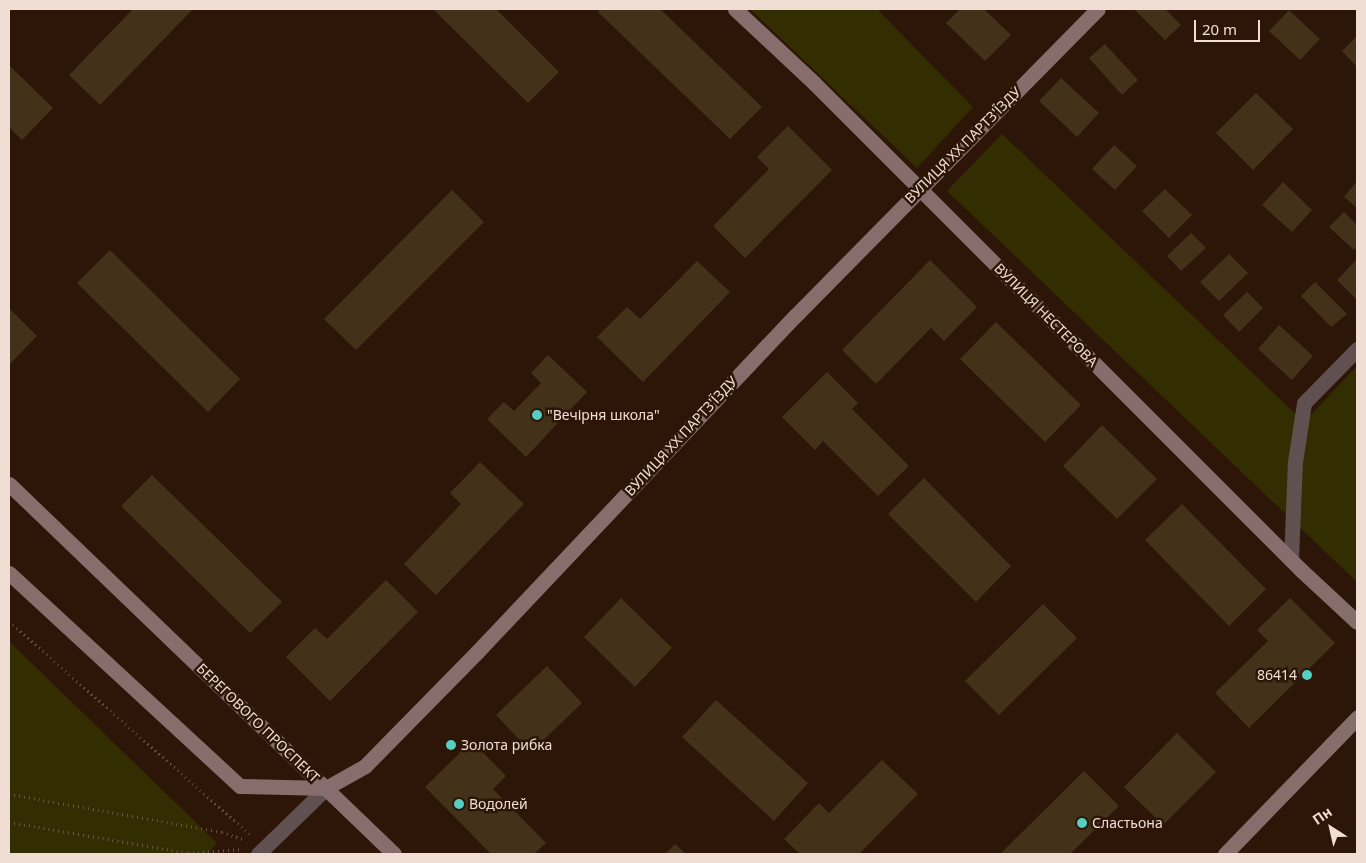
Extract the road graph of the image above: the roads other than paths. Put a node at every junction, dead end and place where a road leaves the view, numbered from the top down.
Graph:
1 (736, 9) edge
2 (1098, 9) edge
3 (920, 189) junction
4 (1357, 349) edge
5 (9, 484) edge
6 (1291, 560) junction
7 (9, 573) edge
8 (1357, 622) edge
9 (1357, 718) edge
10 (326, 788) junction
11 (261, 851) edge
12 (394, 854) edge
13 (1225, 854) edge

1 - 3 street, ВУЛИЦЯ НЕСТЕРОВА
2 - 3 street, ВУЛИЦЯ XX ПАРТЗ'ЇЗДУ
3 - 6 street, ВУЛИЦЯ НЕСТЕРОВА
3 - 10 street, ВУЛИЦЯ XX ПАРТЗ'ЇЗДУ
4 - 6 street
5 - 10 street, БЕРЕГОВОГО ПРОСПЕКТ
6 - 8 street, ВУЛИЦЯ НЕСТЕРОВА
7 - 10 street, БЕРЕГОВОГО ПРОСПЕКТ
9 - 13 street
10 - 11 street, ВУЛИЦЯ XX ПАРТЗ'ЇЗДУ
10 - 12 street

